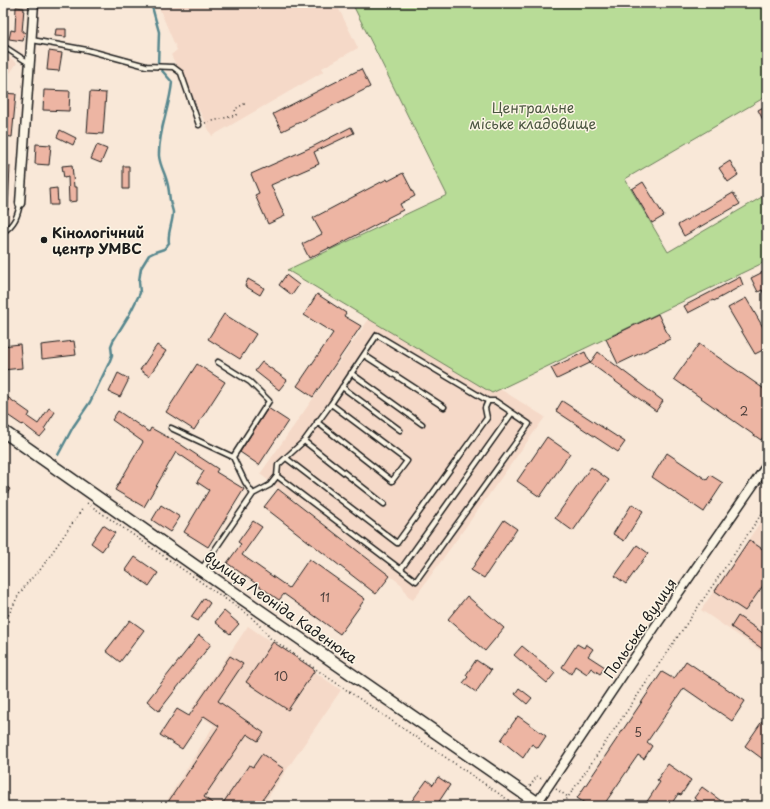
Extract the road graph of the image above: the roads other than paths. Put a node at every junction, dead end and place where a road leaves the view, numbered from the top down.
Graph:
1 (34, 3) edge
2 (31, 40) junction
3 (3, 46) edge
4 (30, 63) junction
5 (198, 125) road end
6 (20, 203) joint
7 (3, 232) edge
8 (364, 355) junction
9 (218, 362) dead end
10 (351, 374) junction
11 (342, 387) junction
12 (488, 401) junction
13 (331, 404) junction
14 (444, 407) dead end
15 (512, 413) junction
16 (317, 422) junction
17 (422, 424) dead end
18 (171, 428) dead end
19 (400, 430) dead end
20 (3, 431) edge
21 (304, 441) junction
22 (233, 457) junction
23 (286, 458) junction
24 (767, 465) edge
25 (277, 476) junction
26 (253, 494) junction
27 (384, 504) dead end
28 (401, 569) junction
29 (201, 570) junction
30 (538, 805) edge

1 - 2 street
2 - 4 street
2 - 5 lane
3 - 4 lane
4 - 6 street
6 - 7 lane
8 - 10 lane
8 - 12 lane
8 - 14 lane
9 - 22 lane
10 - 11 lane
10 - 17 lane
11 - 13 lane
11 - 19 lane
12 - 15 lane
12 - 23 lane
13 - 16 lane
13 - 16 lane
15 - 28 lane
15 - 28 lane
16 - 21 lane
18 - 22 lane
20 - 29 street, вулиця Леоніда Каденюка
21 - 23 lane
21 - 27 lane
22 - 26 lane
23 - 25 lane
24 - 30 street, Польська вулиця
25 - 26 lane
25 - 28 lane
26 - 29 lane
29 - 30 street, вулиця Леоніда Каденюка

